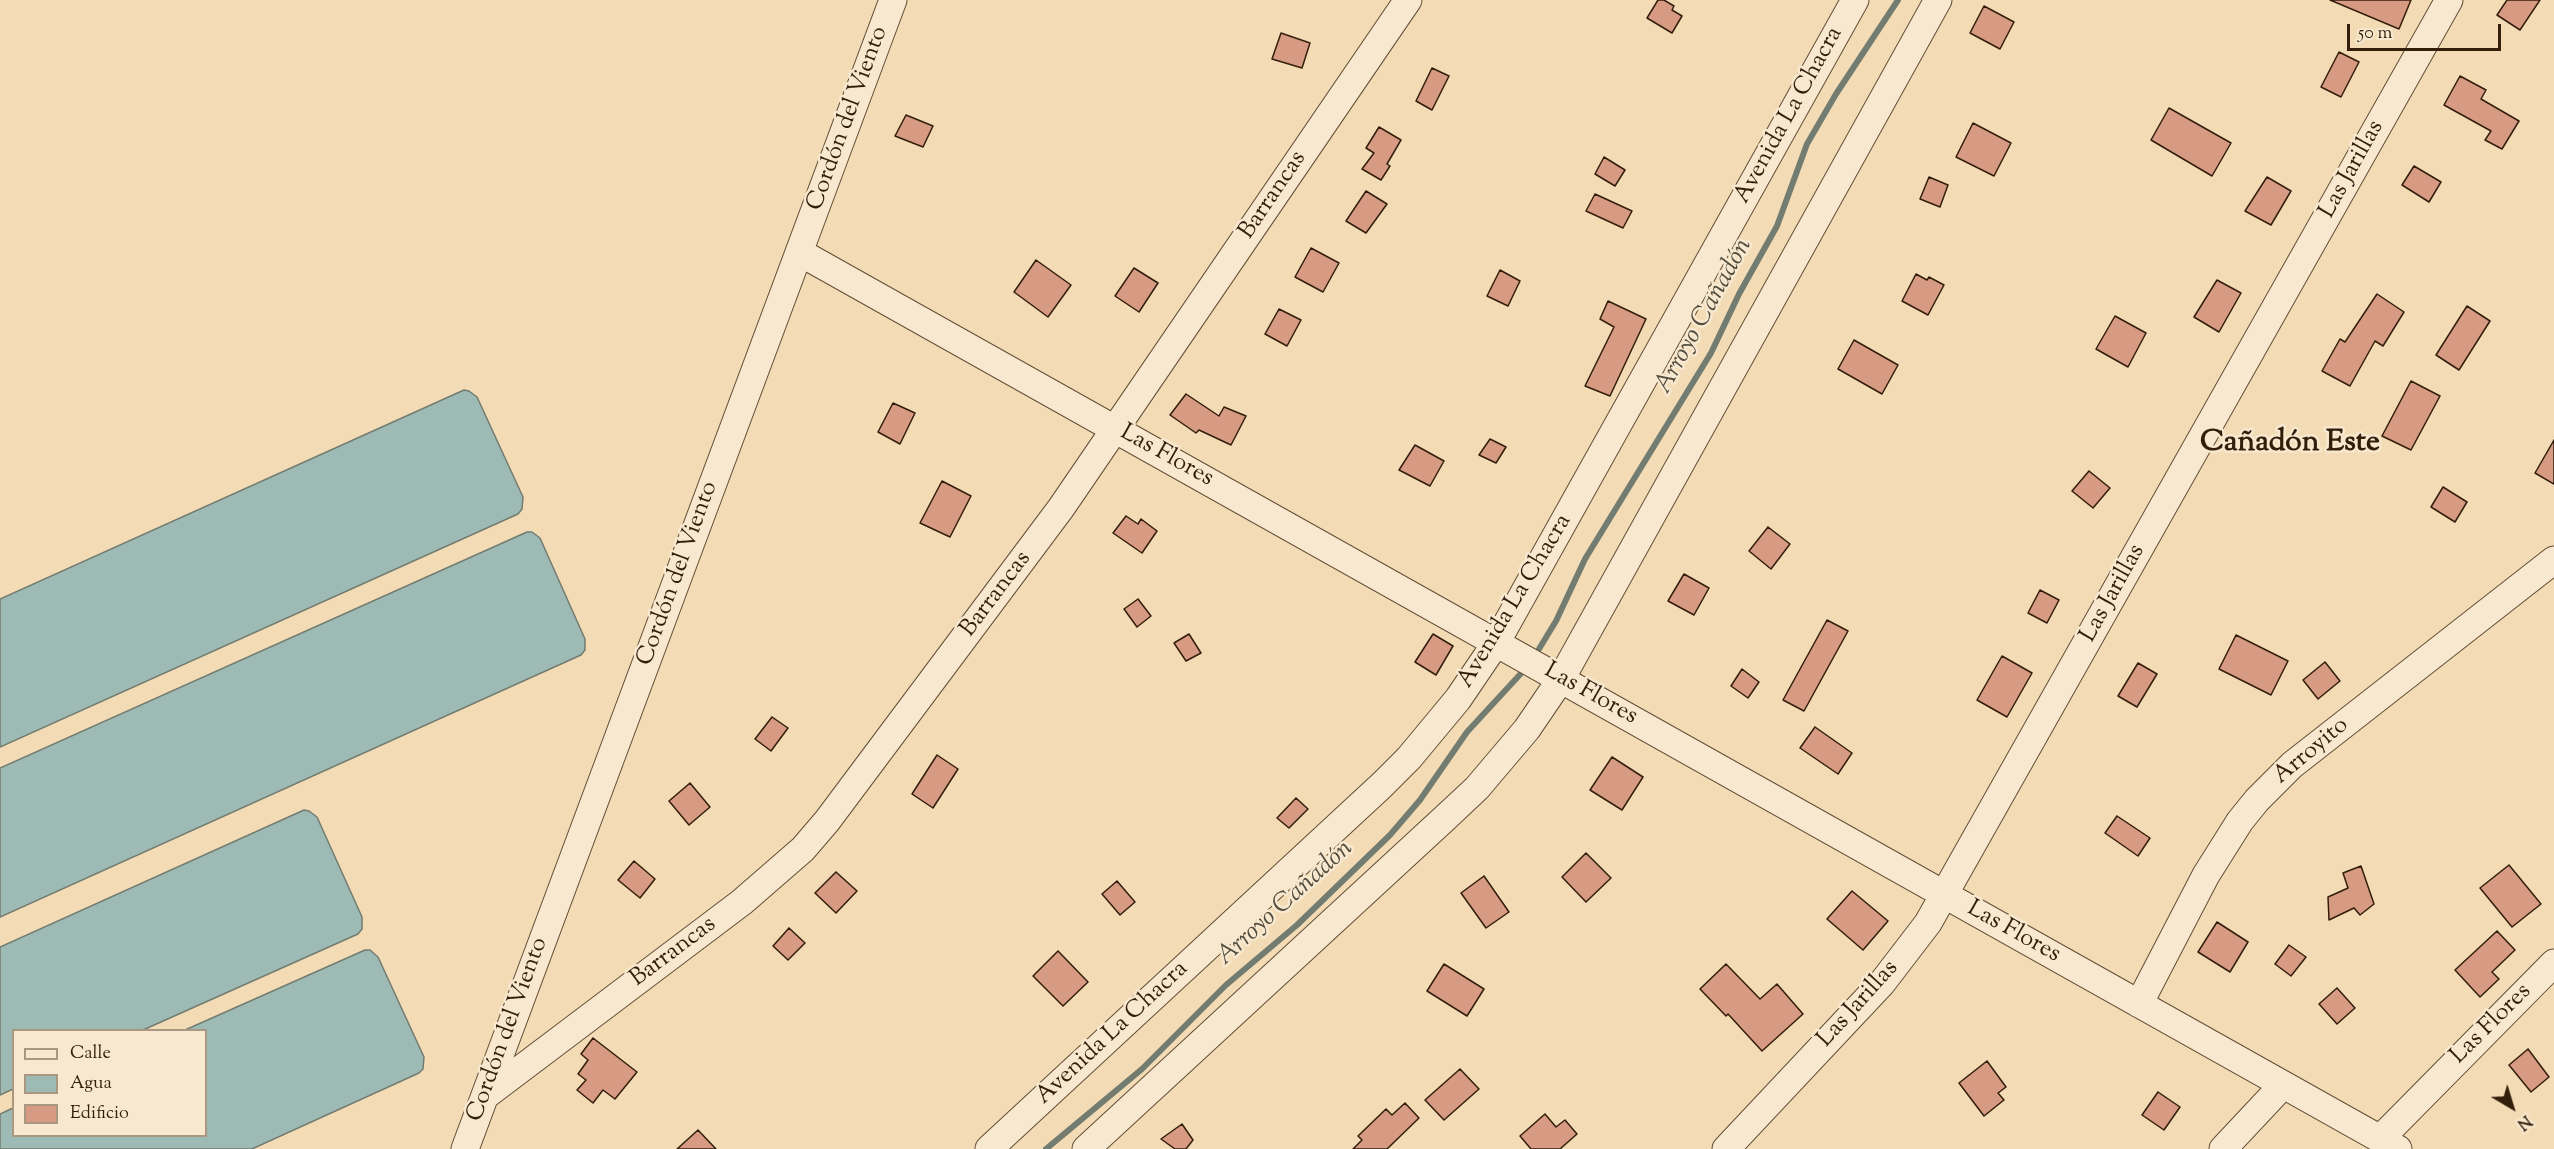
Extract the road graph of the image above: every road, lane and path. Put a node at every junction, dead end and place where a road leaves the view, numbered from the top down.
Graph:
1 (893, 0) edge
2 (1408, 0) edge
3 (1855, 0) edge
4 (1938, 0) edge
5 (2449, 0) edge
6 (799, 252) junction
7 (1115, 429) junction
8 (2554, 560) edge
9 (1497, 643) junction
10 (1560, 679) junction
11 (1945, 895) junction
12 (2554, 963) edge
13 (2139, 1004) junction
14 (2283, 1085) junction
15 (485, 1096) junction
16 (2389, 1144) edge
17 (465, 1149) edge
18 (989, 1149) edge
19 (1086, 1149) edge
20 (1726, 1149) edge
21 (2223, 1149) edge

1 - 6 street, Cordón del Viento
2 - 7 street, Barrancas
3 - 9 street, Avenida La Chacra
4 - 10 street
5 - 11 street, Las Jarillas
6 - 7 street, Las Flores
6 - 15 street, Cordón del Viento
7 - 9 street, Las Flores
7 - 15 street, Barrancas
8 - 13 street, Arroyito
9 - 10 street, Las Flores
9 - 18 street, Avenida La Chacra
10 - 11 street, Las Flores
10 - 19 street
11 - 13 street, Las Flores
11 - 20 street, Las Jarillas
12 - 16 street, Las Flores
13 - 14 street, Las Flores
14 - 16 street, Las Flores
14 - 21 street
15 - 17 street, Cordón del Viento

